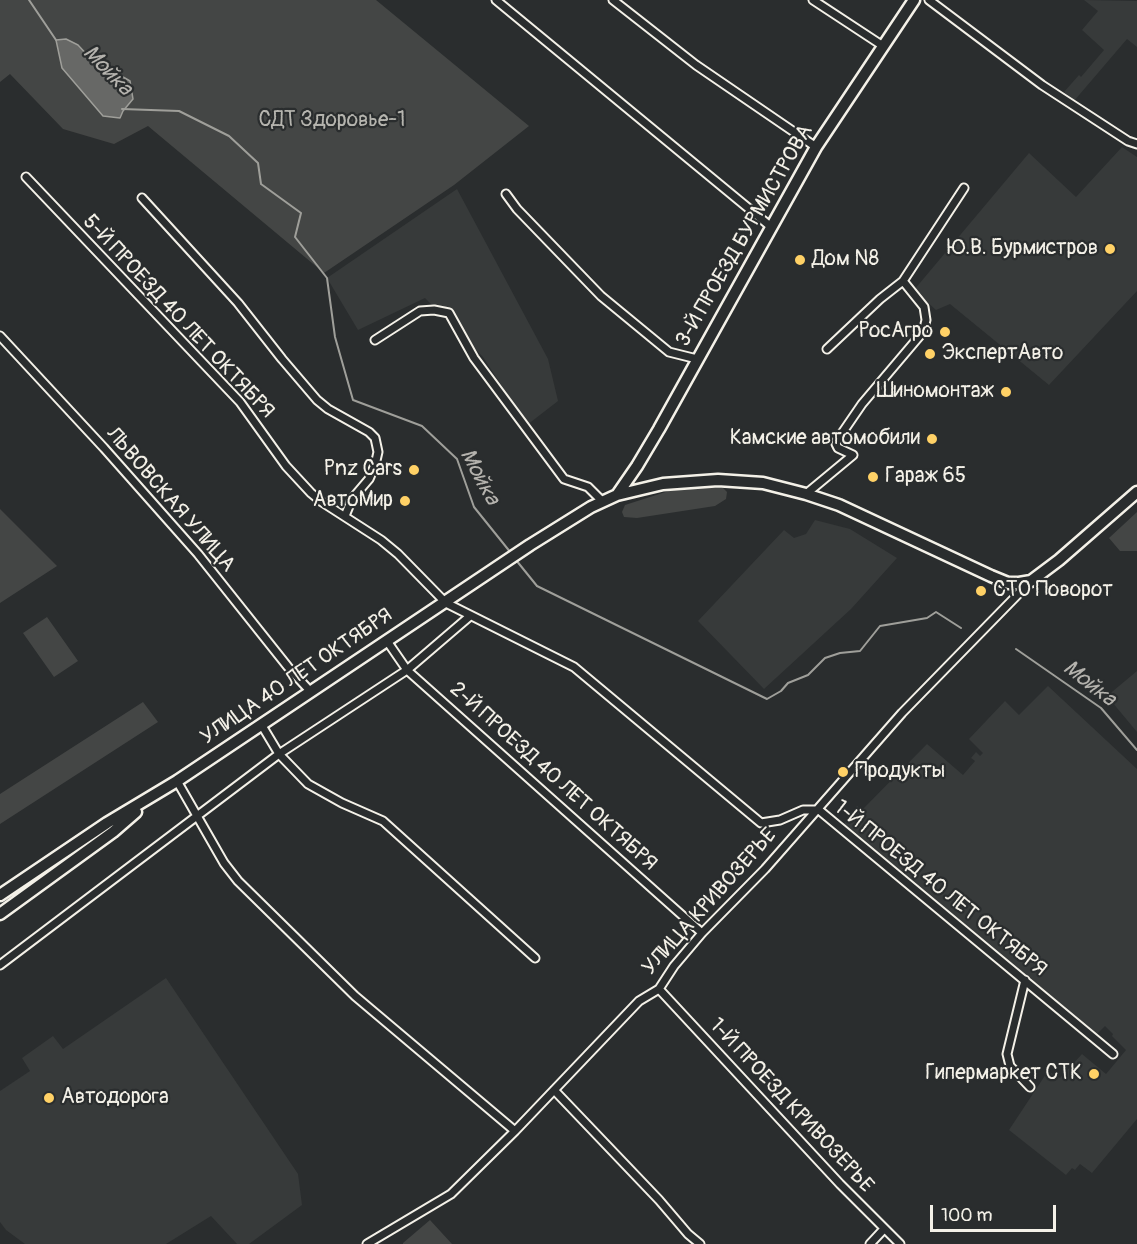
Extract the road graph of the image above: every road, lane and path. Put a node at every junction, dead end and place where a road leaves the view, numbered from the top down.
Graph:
1 (496, 0) edge
2 (613, 0) edge
3 (813, 0) edge
4 (914, 0) edge
5 (929, 0) edge
6 (883, 45) junction
7 (1137, 144) edge
8 (816, 147) junction
9 (26, 177) dead end
10 (964, 188) dead end
11 (506, 194) dead end
12 (142, 198) dead end
13 (770, 226) junction
14 (903, 281) junction
15 (0, 336) edge
16 (375, 340) dead end
17 (827, 349) dead end
18 (697, 359) junction
19 (1137, 492) edge
20 (806, 494) junction
21 (617, 495) junction
22 (602, 501) junction
23 (345, 516) junction
24 (1031, 581) junction
25 (446, 603) junction
26 (470, 616) junction
27 (387, 641) junction
28 (407, 670) junction
29 (310, 691) junction
30 (261, 724) junction
31 (279, 753) junction
32 (177, 781) junction
33 (157, 794) junction
34 (819, 810) junction
35 (197, 816) junction
36 (0, 894) edge
37 (0, 914) edge
38 (702, 933) junction
39 (535, 958) dead end
40 (0, 965) edge
41 (1025, 980) junction
42 (659, 989) junction
43 (1113, 1054) dead end
44 (1030, 1088) dead end
45 (554, 1090) junction
46 (515, 1131) junction
47 (884, 1229) junction
48 (367, 1244) edge
49 (700, 1244) edge
50 (870, 1244) edge
51 (900, 1244) edge

1 - 13 street
2 - 8 street
3 - 6 street
4 - 6 main road, 3-Й ПРОЕЗД БУРМИСТРОВА
5 - 7 street
6 - 8 main road, 3-Й ПРОЕЗД БУРМИСТРОВА
8 - 13 main road, 3-Й ПРОЕЗД БУРМИСТРОВА
9 - 23 street, 5-Й ПРОЕЗД 40 ЛЕТ ОКТЯБРЯ
10 - 14 street
11 - 18 street
12 - 23 street
13 - 18 main road, 3-Й ПРОЕЗД БУРМИСТРОВА
14 - 17 street
14 - 20 street
15 - 29 street, ЛЬВОВСКАЯ УЛИЦА
16 - 22 street
18 - 21 main road, 3-Й ПРОЕЗД БУРМИСТРОВА
19 - 24 main road, УЛИЦА КРИВОЗЕРЬЕ
20 - 21 main road
20 - 24 main road
21 - 22 main road, УЛИЦА 40 ЛЕТ ОКТЯБРЯ
22 - 25 main road, УЛИЦА 40 ЛЕТ ОКТЯБРЯ
23 - 25 street, 5-Й ПРОЕЗД 40 ЛЕТ ОКТЯБРЯ
24 - 34 street, УЛИЦА КРИВОЗЕРЬЕ
25 - 26 street, 5-Й ПРОЕЗД 40 ЛЕТ ОКТЯБРЯ
25 - 27 main road, УЛИЦА 40 ЛЕТ ОКТЯБРЯ
26 - 28 street
26 - 34 street, 1-Й ПРОЕЗД 40 ЛЕТ ОКТЯБРЯ
27 - 28 street, 2-Й ПРОЕЗД 40 ЛЕТ ОКТЯБРЯ
27 - 29 main road, УЛИЦА 40 ЛЕТ ОКТЯБРЯ
28 - 31 street
28 - 38 street, 2-Й ПРОЕЗД 40 ЛЕТ ОКТЯБРЯ
29 - 30 main road, УЛИЦА 40 ЛЕТ ОКТЯБРЯ
30 - 31 street
30 - 32 main road, УЛИЦА 40 ЛЕТ ОКТЯБРЯ
31 - 35 street
31 - 39 street
32 - 33 main road, УЛИЦА 40 ЛЕТ ОКТЯБРЯ
32 - 35 street
33 - 36 main road, УЛИЦА 40 ЛЕТ ОКТЯБРЯ
33 - 37 main road
34 - 38 street, УЛИЦА КРИВОЗЕРЬЕ
34 - 41 street, 1-Й ПРОЕЗД 40 ЛЕТ ОКТЯБРЯ
35 - 40 street
35 - 46 street
38 - 42 street, УЛИЦА КРИВОЗЕРЬЕ
41 - 43 street, 1-Й ПРОЕЗД 40 ЛЕТ ОКТЯБРЯ
41 - 44 street
42 - 45 street, УЛИЦА КРИВОЗЕРЬЕ
42 - 47 street, 1-Й ПРОЕЗД КРИВОЗЕРЬЕ
45 - 46 street, УЛИЦА КРИВОЗЕРЬЕ
45 - 49 street
46 - 48 street, УЛИЦА КРИВОЗЕРЬЕ
47 - 50 street
47 - 51 street, 1-Й ПРОЕЗД КРИВОЗЕРЬЕ

